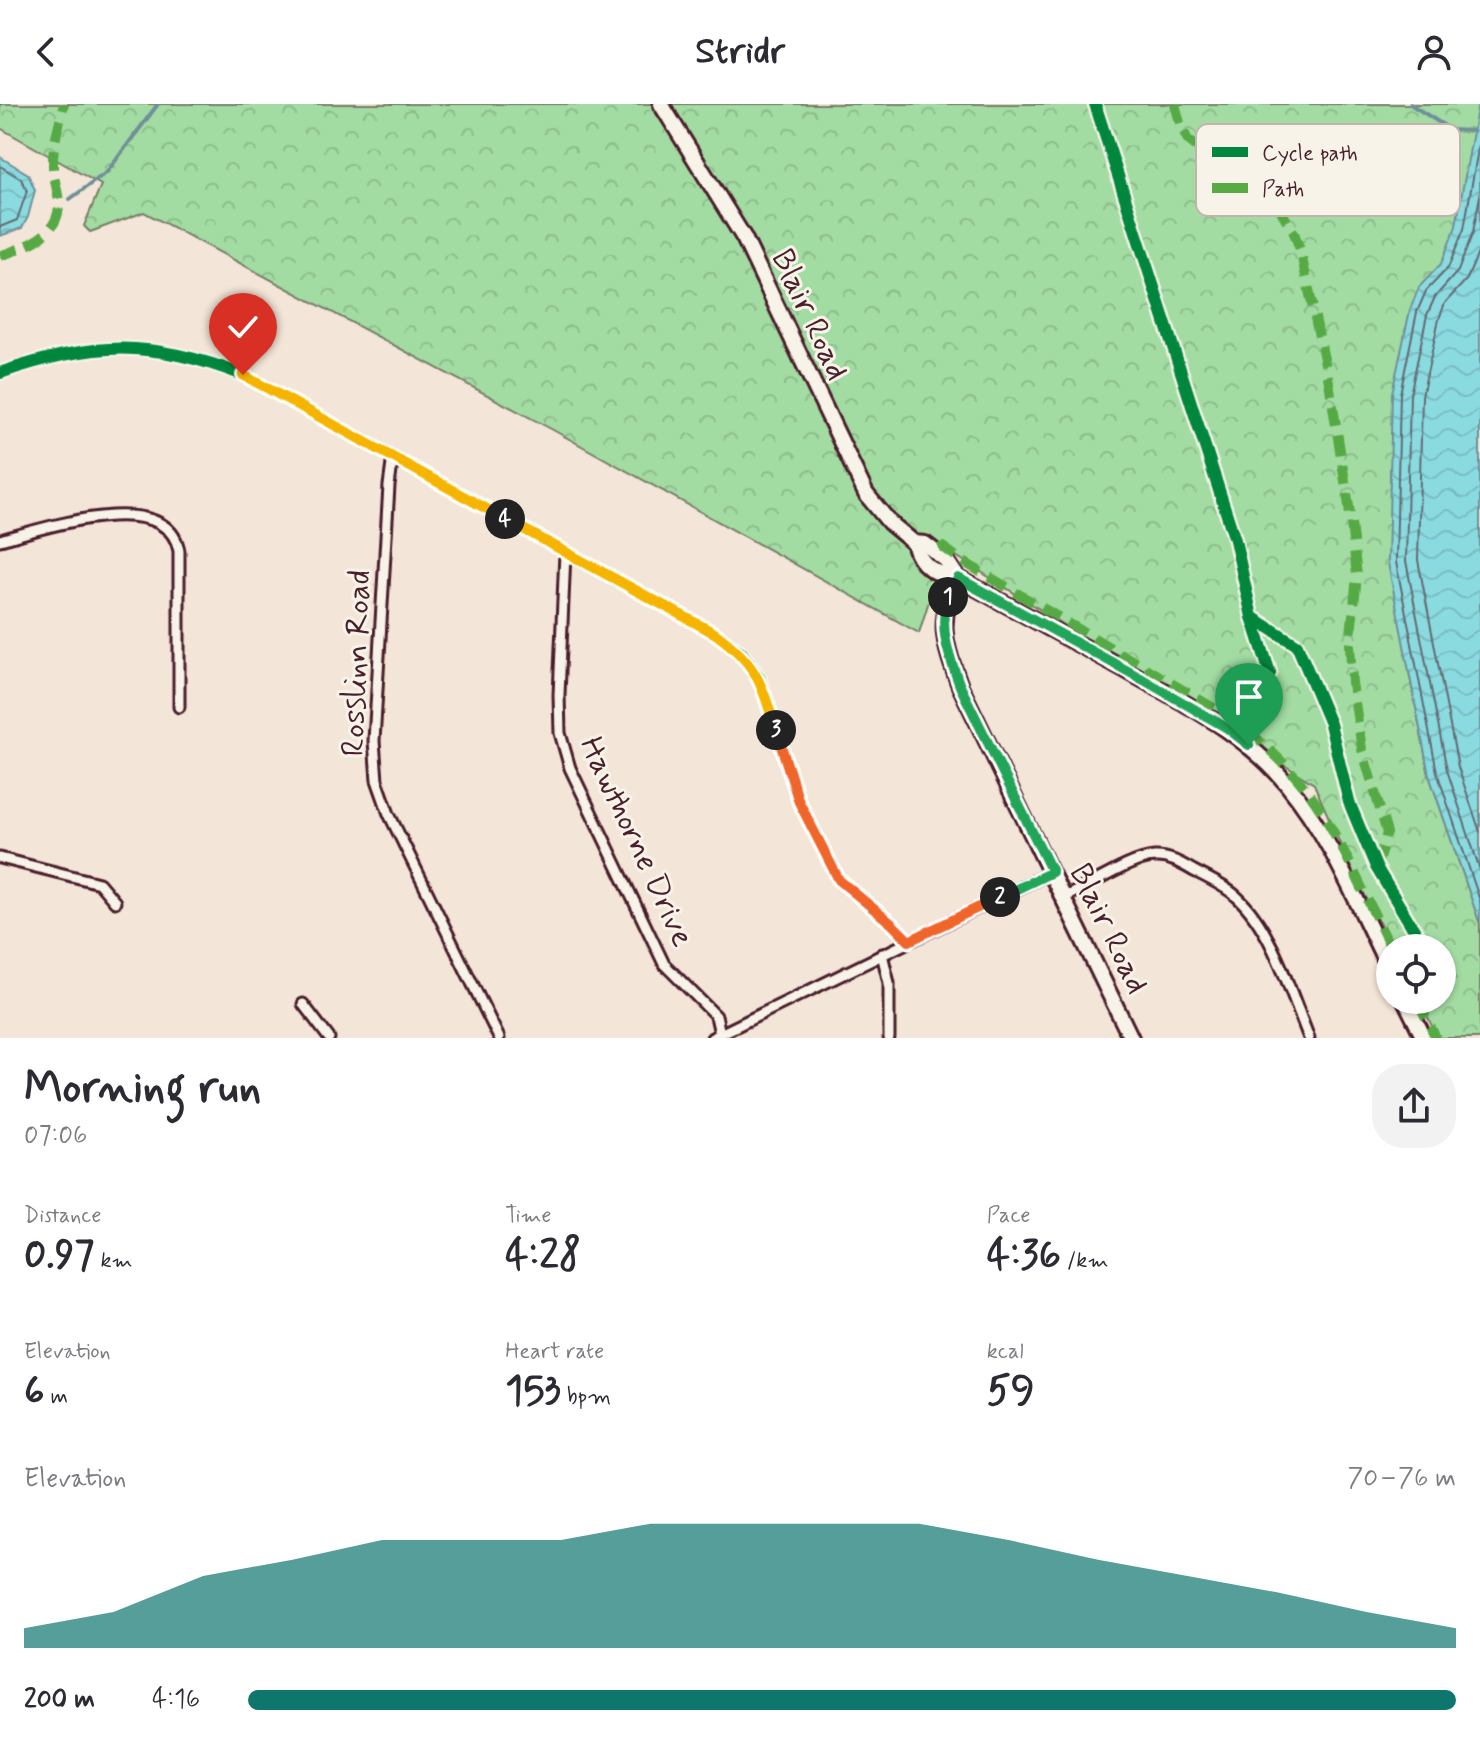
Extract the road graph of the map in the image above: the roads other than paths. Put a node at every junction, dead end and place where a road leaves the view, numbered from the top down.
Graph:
1 (661, 104) edge
2 (0, 373) edge
3 (393, 456) junction
4 (0, 540) edge
5 (565, 553) junction
6 (958, 578) junction
7 (179, 707) dead end
8 (0, 858) edge
9 (1052, 872) junction
10 (1064, 897) junction
11 (115, 902) dead end
12 (909, 941) junction
13 (1376, 942) edge
14 (882, 954) junction
15 (303, 1004) dead end
16 (1412, 1014) edge
17 (718, 1037) edge
18 (329, 1038) edge
19 (499, 1038) edge
20 (889, 1038) edge
21 (1131, 1038) edge
22 (1309, 1038) edge
23 (1424, 1038) edge

1 - 6 main road, Blair Road
2 - 3 street
3 - 5 street
3 - 19 street, Rosslinn Road
4 - 7 street
5 - 12 street
5 - 17 street, Hawthorne Drive
6 - 9 main road, Blair Road
6 - 13 main road
8 - 11 street
9 - 10 main road, Blair Road
9 - 12 street
10 - 21 main road, Blair Road
10 - 22 street
12 - 14 street
14 - 17 street
14 - 20 street
15 - 18 street
16 - 23 main road

